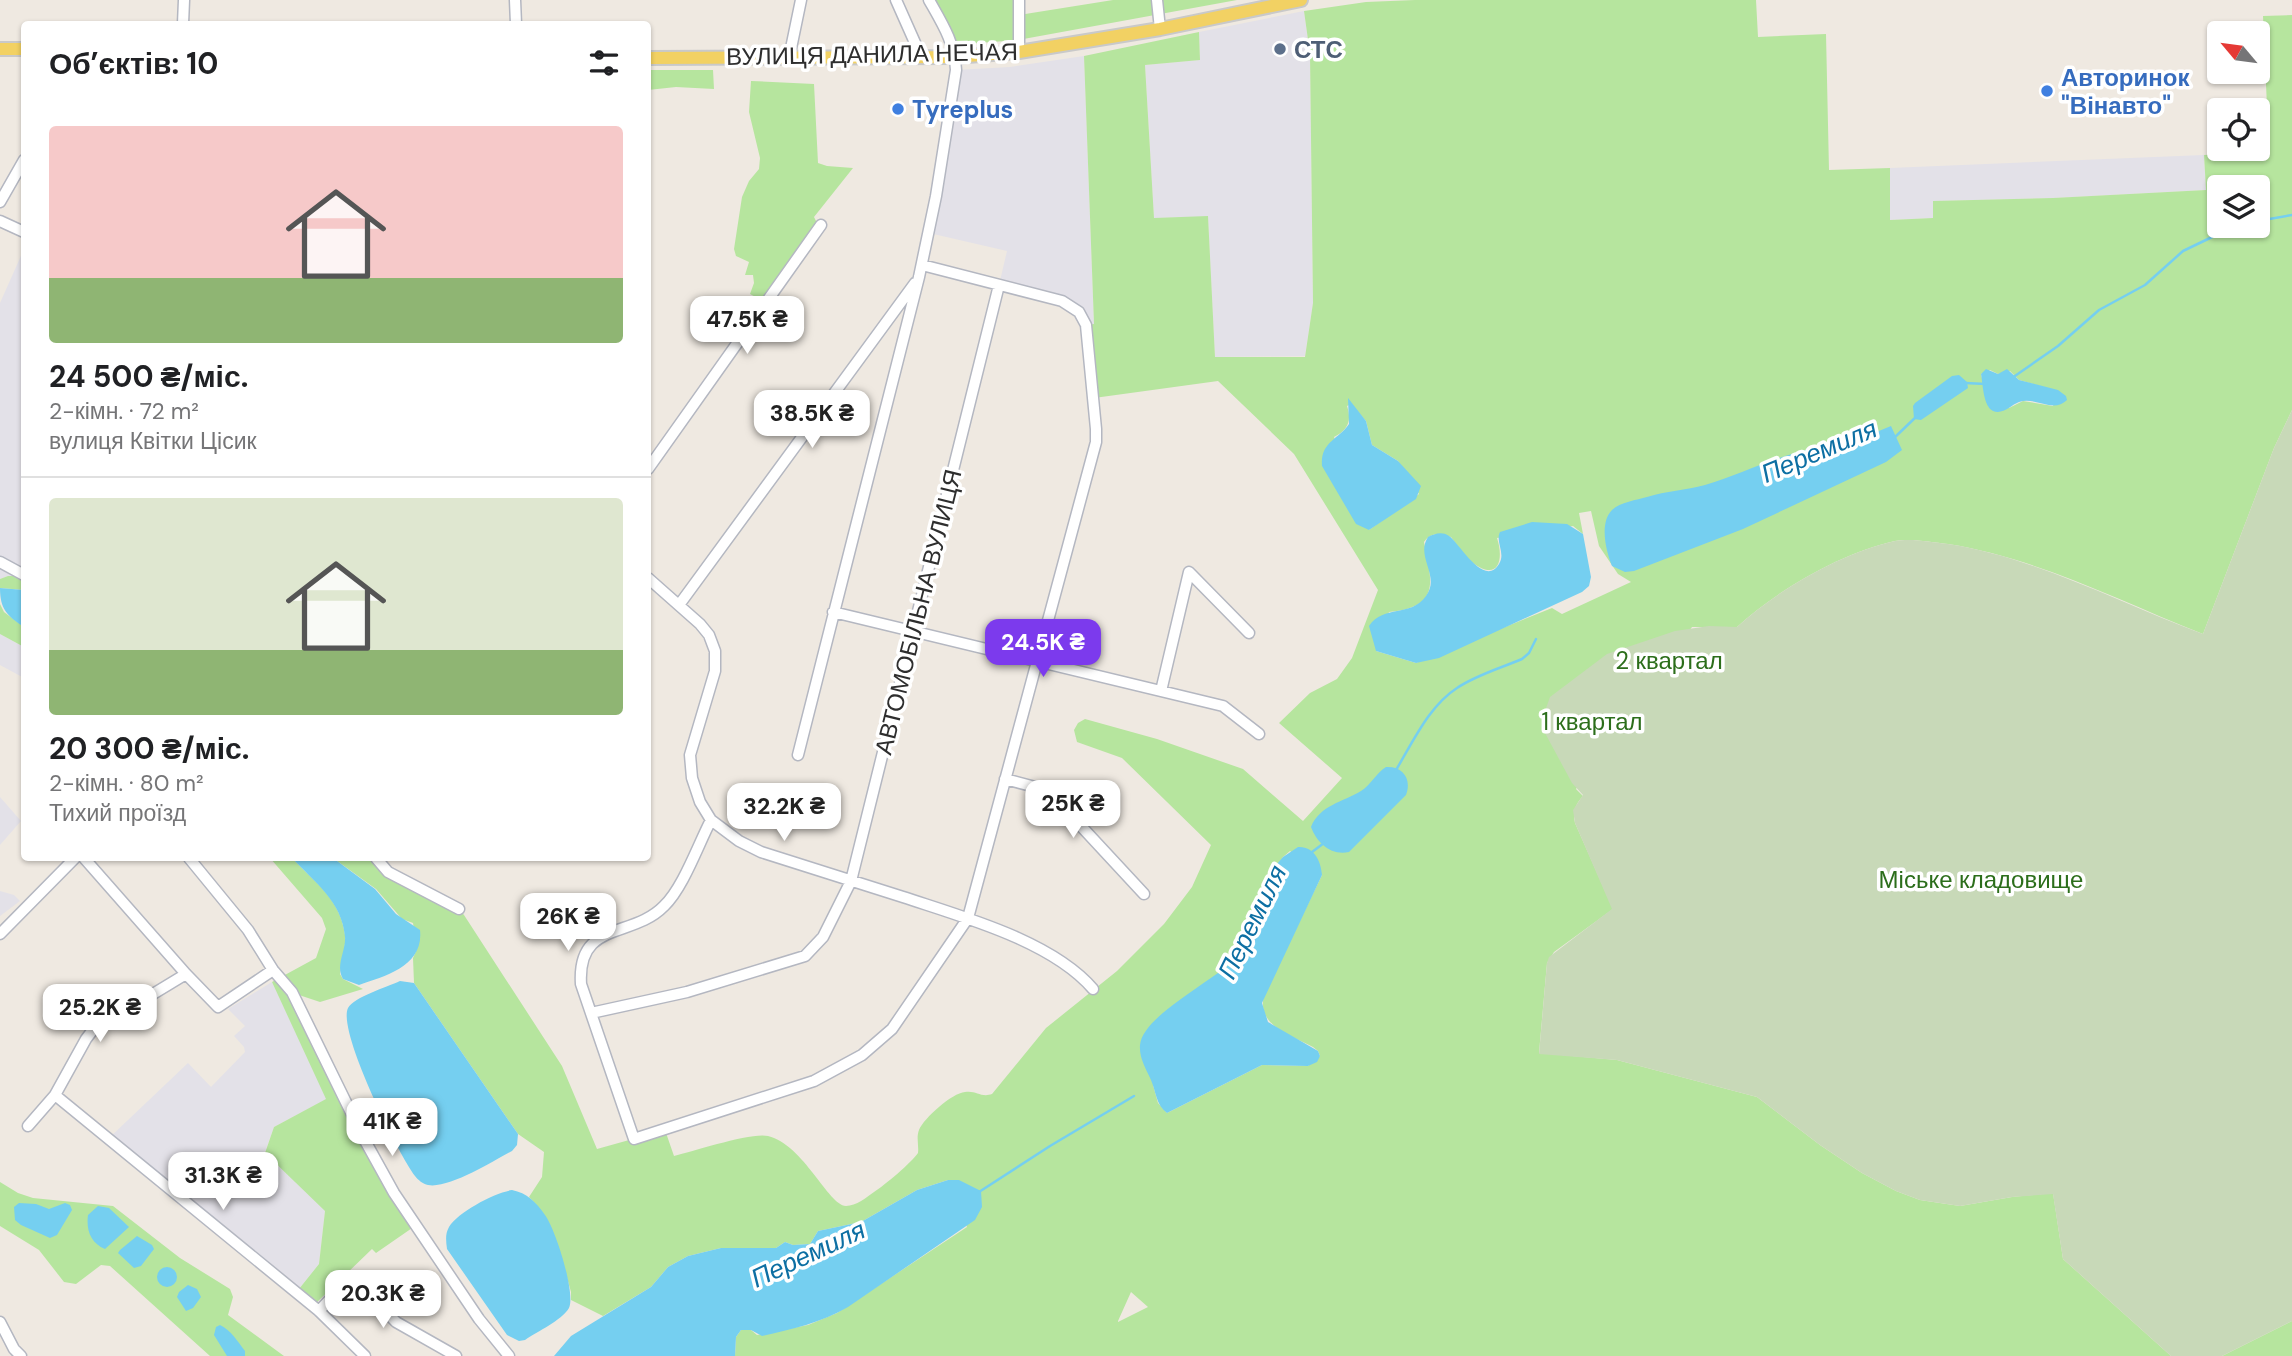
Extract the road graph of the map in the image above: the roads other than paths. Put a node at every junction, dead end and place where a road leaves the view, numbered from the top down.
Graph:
1 (184, 0) edge
2 (516, 0) edge
3 (801, 0) edge
4 (896, 0) edge
5 (929, 0) edge
6 (1019, 0) edge
7 (1157, 0) edge
8 (1301, 0) edge
9 (1252, 4) edge
10 (183, 21) edge
11 (516, 21) edge
12 (1160, 29) junction
13 (0, 49) edge
14 (21, 49) edge
15 (1018, 52) junction
16 (916, 57) junction
17 (955, 57) junction
18 (651, 58) edge
19 (789, 58) junction
20 (21, 165) edge
21 (0, 202) edge
22 (0, 221) edge
23 (821, 225) dead end
24 (21, 231) edge
25 (922, 265) junction
26 (919, 277) junction
27 (999, 285) junction
28 (651, 465) edge
29 (0, 562) edge
30 (21, 573) edge
31 (651, 581) edge
32 (679, 605) junction
33 (833, 612) junction
34 (914, 632) junction
35 (1249, 633) dead end
36 (1038, 662) junction
37 (1161, 691) junction
38 (1259, 734) dead end
39 (798, 755) dead end
40 (1005, 779) junction
41 (710, 820) junction
42 (72, 861) edge
43 (87, 861) edge
44 (191, 861) edge
45 (379, 861) edge
46 (851, 881) junction
47 (1143, 894) dead end
48 (459, 909) dead end
49 (968, 918) junction
50 (0, 934) edge
51 (273, 970) junction
52 (186, 974) junction
53 (1093, 989) dead end
54 (590, 1013) junction
55 (55, 1095) junction
56 (28, 1126) dead end
57 (319, 1311) junction
58 (0, 1322) edge
59 (17, 1354) edge
60 (365, 1356) edge
61 (456, 1356) edge
62 (509, 1356) edge

1 - 10 street
2 - 11 street
3 - 19 street
4 - 16 street
5 - 17 street
6 - 15 street
7 - 12 street
8 - 9 main road, ВУЛИЦЯ ДАНИЛА НЕЧАЯ
9 - 12 main road, ВУЛИЦЯ ДАНИЛА НЕЧАЯ
12 - 15 main road, ВУЛИЦЯ ДАНИЛА НЕЧАЯ
13 - 14 main road
15 - 17 main road, ВУЛИЦЯ ДАНИЛА НЕЧАЯ
16 - 17 main road, ВУЛИЦЯ ДАНИЛА НЕЧАЯ
16 - 19 main road, ВУЛИЦЯ ДАНИЛА НЕЧАЯ
17 - 25 street
18 - 19 main road, ВУЛИЦЯ ДАНИЛА НЕЧАЯ
20 - 21 street
22 - 24 street
23 - 28 street
25 - 26 street
25 - 27 street
26 - 32 street
26 - 33 street
27 - 34 street, АВТОМОБІЛЬНА ВУЛИЦЯ
27 - 36 street
29 - 30 street
31 - 32 street
32 - 41 street
33 - 34 street
33 - 39 street
34 - 36 street
34 - 46 street, АВТОМОБІЛЬНА ВУЛИЦЯ
35 - 37 street
36 - 37 street
36 - 40 street
37 - 38 street
40 - 47 street
40 - 49 street
41 - 46 street
41 - 54 street
42 - 50 street
43 - 52 street
44 - 51 street
45 - 48 street
46 - 49 street
46 - 54 street, АВТОМОБІЛЬНА ВУЛИЦЯ
49 - 53 street
49 - 54 street
51 - 52 street
51 - 62 street
52 - 55 street
55 - 56 street
55 - 57 street
57 - 60 street
57 - 61 street
58 - 59 street

